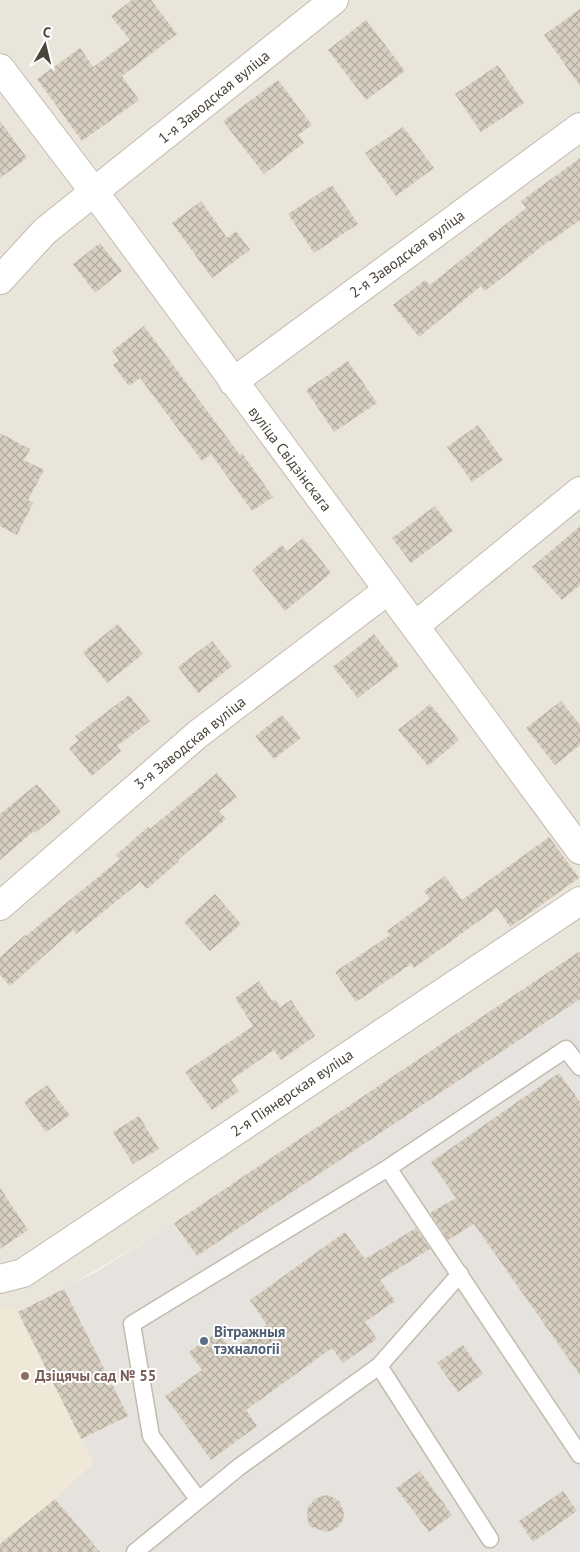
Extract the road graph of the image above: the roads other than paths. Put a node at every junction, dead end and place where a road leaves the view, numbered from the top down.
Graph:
1 (334, 0) edge
2 (0, 68) edge
3 (580, 127) edge
4 (94, 193) junction
5 (0, 280) edge
6 (233, 382) junction
7 (580, 491) edge
8 (388, 590) junction
9 (415, 626) junction
10 (580, 850) edge
11 (580, 901) edge
12 (0, 906) edge
13 (580, 1067) edge
14 (388, 1168) junction
15 (460, 1274) junction
16 (0, 1279) edge
17 (379, 1366) junction
18 (580, 1455) edge
19 (198, 1499) junction
20 (490, 1539) dead end
21 (135, 1552) edge

1 - 4 street, 1-я Заводская вуліца
2 - 4 street, вуліца Свідзінскага
3 - 6 street, 2-я Заводская вуліца
4 - 5 street, 1-я Заводская вуліца
4 - 6 street, вуліца Свідзінскага
6 - 8 street, вуліца Свідзінскага
7 - 9 street
8 - 9 street, вуліца Свідзінскага
8 - 12 street, 3-я Заводская вуліца
9 - 10 street, вуліца Свідзінскага
11 - 16 street, 2-я Піянерская вуліца
13 - 14 lane
14 - 15 lane
14 - 19 lane
15 - 17 lane
15 - 18 lane
17 - 19 lane
17 - 20 lane
19 - 21 lane

